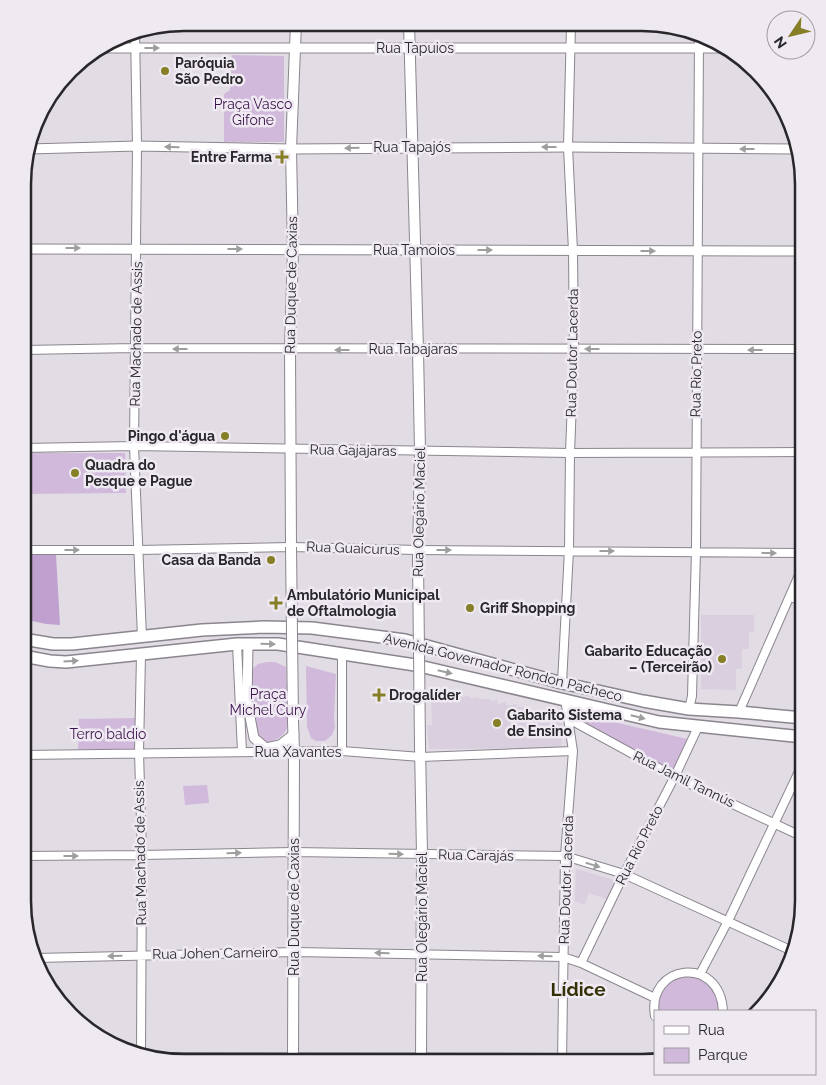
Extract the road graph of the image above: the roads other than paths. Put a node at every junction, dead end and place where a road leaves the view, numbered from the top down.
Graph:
1 (572, 31) edge
2 (296, 32) edge
3 (408, 32) edge
4 (135, 39) edge
5 (700, 43) edge
6 (296, 47) junction
7 (700, 47) junction
8 (711, 47) edge
9 (114, 48) edge
10 (135, 48) junction
11 (408, 48) junction
12 (572, 48) junction
13 (137, 146) junction
14 (413, 147) junction
15 (568, 147) junction
16 (699, 148) junction
17 (35, 149) edge
18 (291, 149) junction
19 (791, 149) edge
20 (31, 249) edge
21 (137, 249) junction
22 (293, 250) junction
23 (416, 250) junction
24 (795, 250) edge
25 (573, 251) junction
26 (698, 251) junction
27 (135, 348) junction
28 (574, 349) junction
29 (31, 350) edge
30 (290, 350) junction
31 (418, 350) junction
32 (696, 350) junction
33 (795, 350) edge
34 (134, 446) junction
35 (31, 448) edge
36 (290, 450) junction
37 (420, 451) junction
38 (695, 452) junction
39 (795, 452) edge
40 (570, 453) junction
41 (291, 547) junction
42 (31, 550) edge
43 (138, 550) junction
44 (569, 550) junction
45 (696, 552) junction
46 (794, 554) edge
47 (418, 555) junction
48 (794, 588) edge
49 (791, 597) junction
50 (794, 598) edge
51 (142, 637) junction
52 (31, 640) edge
53 (242, 644) junction
54 (342, 653) junction
55 (141, 654) junction
56 (31, 657) edge
57 (562, 683) junction
58 (565, 699) junction
59 (689, 710) junction
60 (739, 712) junction
61 (794, 717) edge
62 (567, 718) junction
63 (698, 727) junction
64 (294, 734) junction
65 (794, 736) edge
66 (573, 750) junction
67 (342, 751) junction
68 (420, 751) junction
69 (139, 752) junction
70 (242, 752) junction
71 (294, 752) junction
72 (31, 754) edge
73 (675, 777) junction
74 (794, 781) edge
75 (775, 823) junction
76 (794, 833) edge
77 (293, 852) junction
78 (422, 854) junction
79 (31, 856) edge
80 (142, 856) junction
81 (565, 856) junction
82 (624, 874) junction
83 (728, 921) junction
84 (787, 949) edge
85 (295, 952) junction
86 (422, 954) junction
87 (141, 955) junction
88 (563, 957) junction
89 (42, 958) edge
90 (581, 963) junction
91 (700, 974) junction
92 (655, 998) junction
93 (655, 1010) edge
94 (723, 1010) edge
95 (141, 1048) edge
96 (293, 1054) edge
97 (421, 1054) edge
98 (562, 1054) edge

1 - 12 street, Rua Doutor Lacerda
2 - 6 main road, Rua Duque de Caxias
3 - 11 main road, Rua Olegário Maciel
4 - 10 street, Rua Machado de Assis
5 - 7 street, Rua Rio Preto
10 -> 6 street, Rua Tapuios
6 - 11 street, Rua Tapuios
6 - 18 main road, Rua Duque de Caxias
7 - 8 street, Rua Tapuios
7 - 12 street, Rua Tapuios
7 - 16 street, Rua Rio Preto
9 - 10 street, Rua Tapuios
10 - 13 street, Rua Machado de Assis
11 - 12 street, Rua Tapuios
11 - 14 main road, Rua Olegário Maciel
12 - 15 street, Rua Doutor Lacerda
13 - 17 street, Rua Tapajós
18 -> 13 street, Rua Tapajós
13 - 21 street, Rua Machado de Assis
15 -> 14 street, Rua Tapajós
14 -> 18 street, Rua Tapajós
14 - 23 main road, Rua Olegário Maciel
15 - 16 street, Rua Tapajós
15 - 25 street, Rua Doutor Lacerda
19 -> 16 street, Rua Tapajós
16 - 26 street, Rua Rio Preto
18 - 22 main road, Rua Duque de Caxias
20 -> 21 street, Rua Tamoios
21 -> 22 street, Rua Tamoios
21 - 27 street, Rua Machado de Assis
22 - 23 street, Rua Tamoios
22 - 30 main road, Rua Duque de Caxias
23 -> 25 street, Rua Tamoios
23 - 31 main road, Rua Olegário Maciel
24 - 26 street, Rua Tamoios
25 -> 26 street, Rua Tamoios
25 - 28 street, Rua Doutor Lacerda
26 - 32 street, Rua Rio Preto
27 - 29 street, Rua Tabajaras
30 -> 27 street, Rua Tabajaras
27 - 34 street, Rua Machado de Assis
28 - 31 street, Rua Tabajaras
32 -> 28 street, Rua Tabajaras
28 - 40 street, Rua Doutor Lacerda
31 -> 30 street, Rua Tabajaras
30 - 36 main road, Rua Duque de Caxias
31 - 37 main road, Rua Olegário Maciel
33 -> 32 street, Rua Tabajaras
32 - 38 street, Rua Rio Preto
34 - 35 street, Rua Gajajaras
34 - 36 street, Rua Gajajaras
34 - 43 street, Rua Machado de Assis
36 - 37 street, Rua Gajajaras
36 - 41 main road, Rua Duque de Caxias
37 - 40 street, Rua Gajajaras
37 - 47 main road, Rua Olegário Maciel
38 - 39 street, Rua Gajajaras
38 - 40 street, Rua Gajajaras
38 - 45 street, Rua Rio Preto
40 - 44 street, Rua Doutor Lacerda
41 - 43 street, Rua Guaicurus
41 - 47 street, Rua Guaicurus
41 - 64 main road, Rua Duque de Caxias, bridge
42 -> 43 street, Rua Guaicurus
43 - 51 street, Rua Machado de Assis
44 -> 45 street, Rua Guaicurus
47 -> 44 street, Rua Guaicurus
44 - 57 street, Rua Doutor Lacerda
45 -> 46 street, Rua Guaicurus
45 - 59 street, Rua Rio Preto
47 - 68 main road, Rua Olegário Maciel, bridge
48 - 49 street
49 - 50 street
49 - 60 street
51 - 52 main road, Avenida Governador Rondon Pacheco
51 - 57 main road, Avenida Governador Rondon Pacheco
53 -> 54 main road, Avenida Governador Rondon Pacheco
53 - 55 main road, Avenida Governador Rondon Pacheco
53 - 64 street
53 - 70 street
54 -> 58 main road, Avenida Governador Rondon Pacheco
54 - 67 street
56 -> 55 main road, Avenida Governador Rondon Pacheco
55 - 69 street, Rua Machado de Assis
57 - 59 main road, Avenida Governador Rondon Pacheco
58 - 62 street, Rua Doutor Lacerda
58 -> 63 main road, Avenida Governador Rondon Pacheco
59 - 60 main road, Avenida Governador Rondon Pacheco
60 - 61 main road, Avenida Governador Rondon Pacheco
62 - 66 street, Rua Doutor Lacerda
62 - 73 street, Rua Jamil Tannús
63 - 65 main road, Avenida Governador Rondon Pacheco
63 - 73 street, Rua Rio Preto
64 - 71 main road, Rua Duque de Caxias
66 - 68 street, Rua Xavantes
66 - 81 street, Rua Doutor Lacerda
67 - 68 street, Rua Xavantes
67 - 71 street, Rua Xavantes
68 - 78 main road, Rua Olegário Maciel
69 - 70 street, Rua Xavantes
69 - 72 street, Rua Xavantes
69 - 80 street, Rua Machado de Assis
70 - 71 street, Rua Xavantes
71 - 77 main road, Rua Duque de Caxias
73 - 75 street, Rua Jamil Tannús
73 - 82 street, Rua Rio Preto
74 - 75 street
75 - 76 street, Rua Jamil Tannús
75 - 83 street
77 -> 78 street, Rua Carajás
80 -> 77 street, Rua Carajás
77 - 85 main road, Rua Duque de Caxias
78 - 81 street, Rua Carajás
78 - 86 main road, Rua Olegário Maciel
79 -> 80 street, Rua Carajás
80 - 87 street, Rua Machado de Assis
81 -> 82 street, Rua Carajás
81 - 88 street, Rua Doutor Lacerda
82 - 83 street, Rua Carajás
82 - 90 street, Rua Rio Preto
83 - 84 street, Rua Carajás
83 - 91 street
86 -> 85 street, Rua Johen Carneiro
85 - 87 street, Rua Johen Carneiro
85 - 96 main road, Rua Duque de Caxias
88 -> 86 street, Rua Johen Carneiro
86 - 97 main road, Rua Olegário Maciel
87 -> 89 street, Rua Johen Carneiro
87 - 95 street, Rua Machado de Assis
88 - 90 street, Rua Johen Carneiro
88 - 98 street, Rua Doutor Lacerda
90 - 92 street, Rua Johen Carneiro
91 - 92 street
91 - 94 street
92 - 93 street

